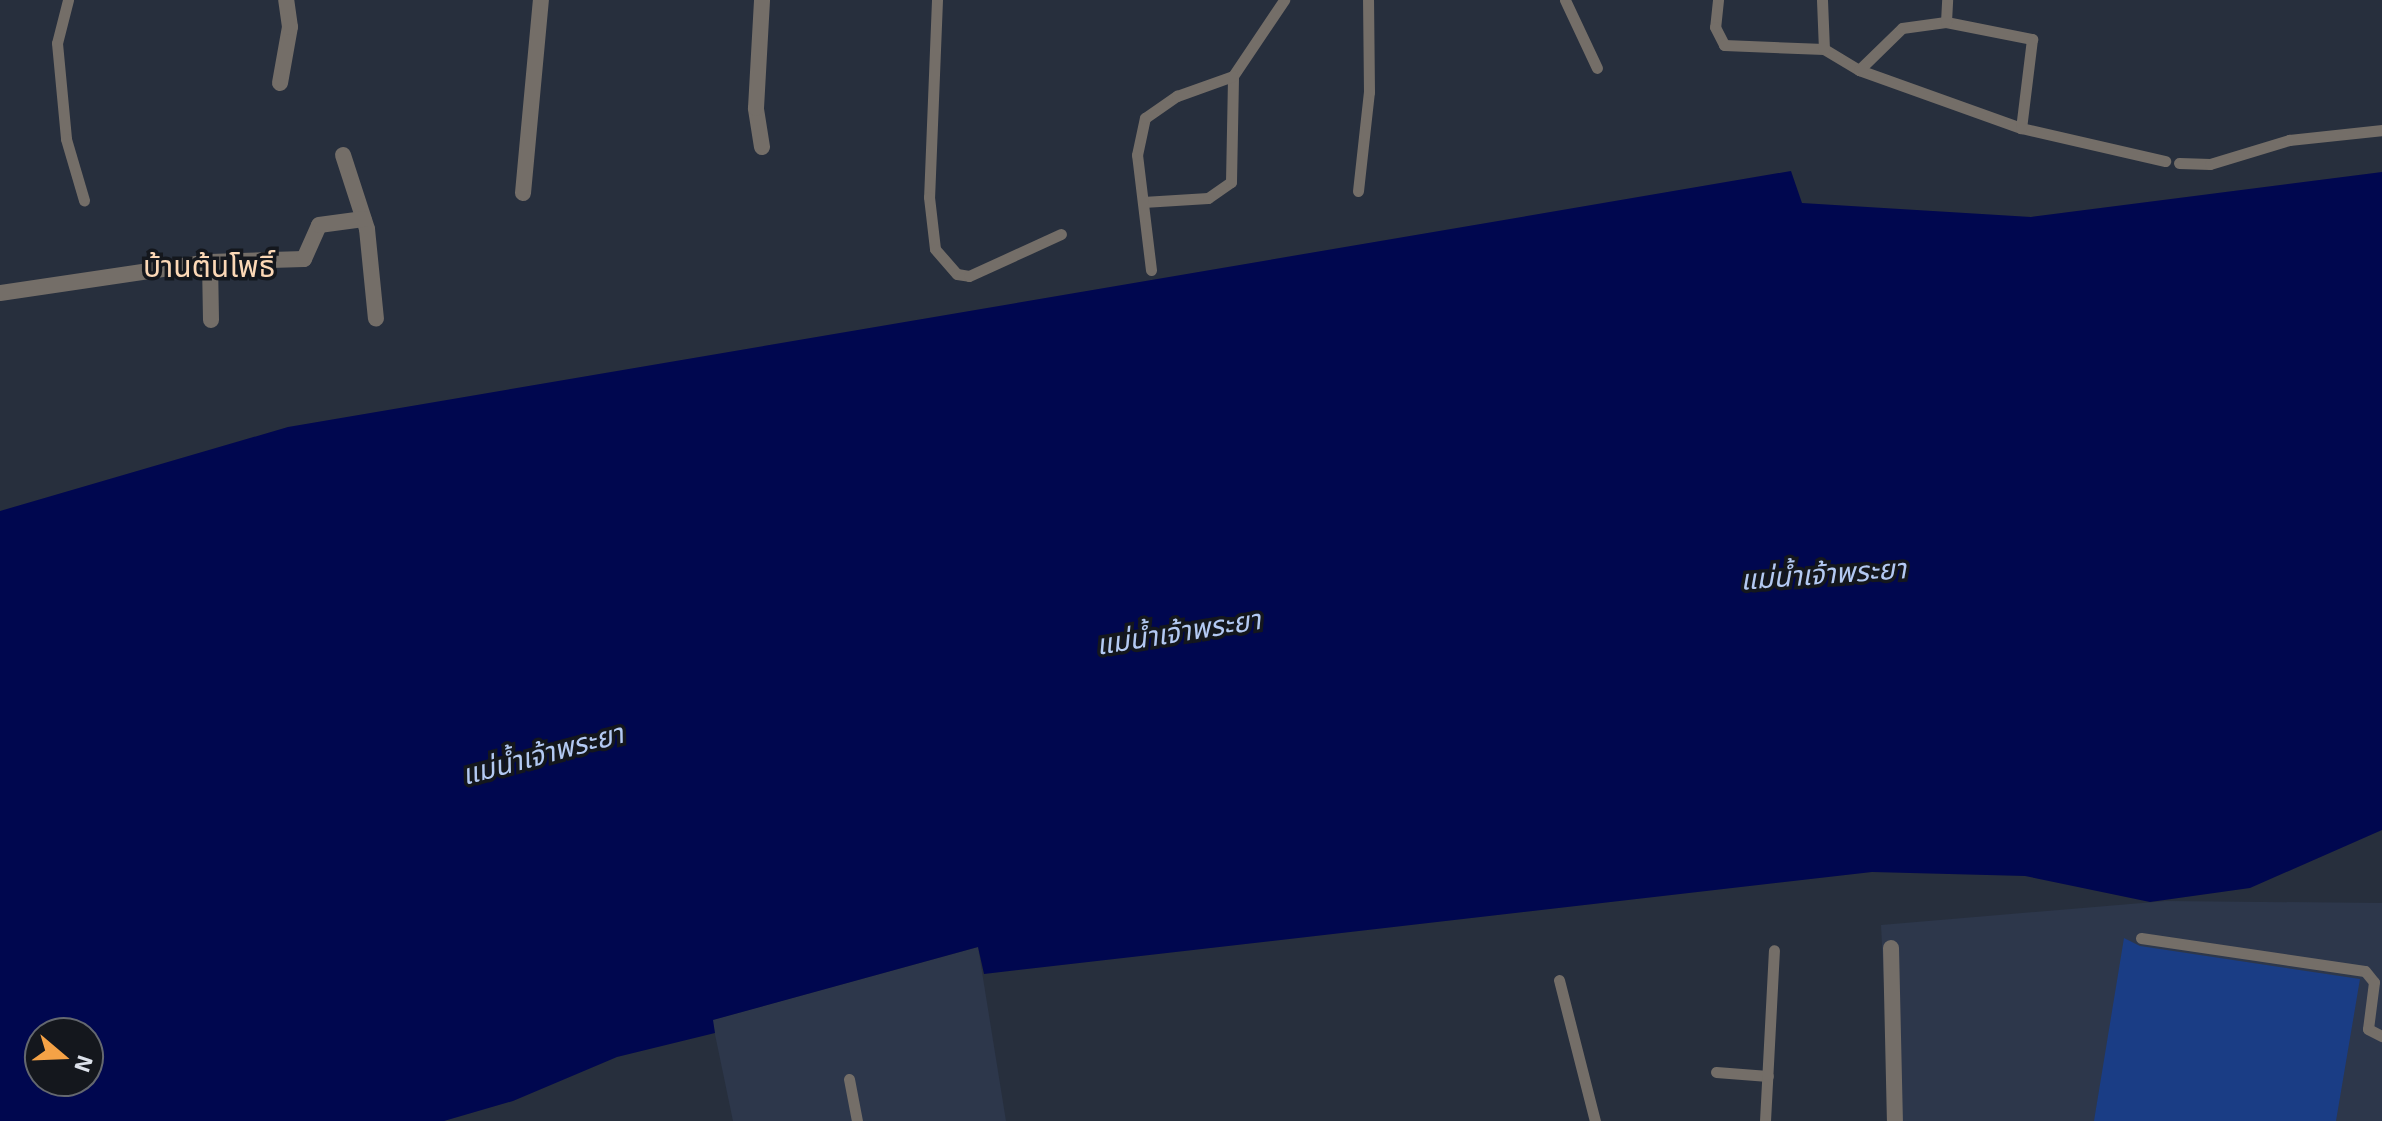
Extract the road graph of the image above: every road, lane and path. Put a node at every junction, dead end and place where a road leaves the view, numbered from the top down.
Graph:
1 (68, 0) edge
2 (286, 0) edge
3 (541, 0) edge
4 (762, 0) edge
5 (937, 0) edge
6 (1284, 0) edge
7 (1368, 0) edge
8 (1565, 0) edge
9 (1718, 0) edge
10 (1822, 0) edge
11 (1947, 0) edge
12 (1946, 22) junction
13 (1824, 49) junction
14 (1597, 68) dead end
15 (1859, 70) junction
16 (1233, 76) junction
17 (280, 83) dead end
18 (2021, 128) junction
19 (2382, 130) edge
20 (762, 147) dead end
21 (343, 155) dead end
22 (2165, 161) dead end
23 (2179, 163) dead end
24 (1358, 191) dead end
25 (523, 193) dead end
26 (84, 200) dead end
27 (1143, 202) junction
28 (364, 219) junction
29 (1061, 234) dead end
30 (210, 262) junction
31 (1151, 270) dead end
32 (0, 293) edge
33 (376, 319) dead end
34 (211, 320) dead end
35 (2141, 938) dead end
36 (1891, 948) dead end
37 (1774, 950) dead end
38 (1559, 980) dead end
39 (2382, 1036) edge
40 (1716, 1072) dead end
41 (1768, 1076) junction
42 (849, 1079) dead end
43 (857, 1121) edge
44 (1595, 1121) edge
45 (1765, 1121) edge
46 (1895, 1121) edge

1 - 26 lane
2 - 17 street
3 - 25 street
4 - 20 street
5 - 29 lane
6 - 16 lane
7 - 24 lane
8 - 14 lane
9 - 13 lane
10 - 13 lane
11 - 12 lane
12 - 15 lane
12 - 18 lane
13 - 15 lane
15 - 18 lane
16 - 27 lane
16 - 27 lane
18 - 22 lane
19 - 23 lane
21 - 28 street
27 - 31 lane
28 - 30 street
28 - 33 street
30 - 32 street
30 - 34 street
35 - 39 lane
36 - 46 street
37 - 41 lane
38 - 44 lane
40 - 41 lane
41 - 45 lane
42 - 43 lane

